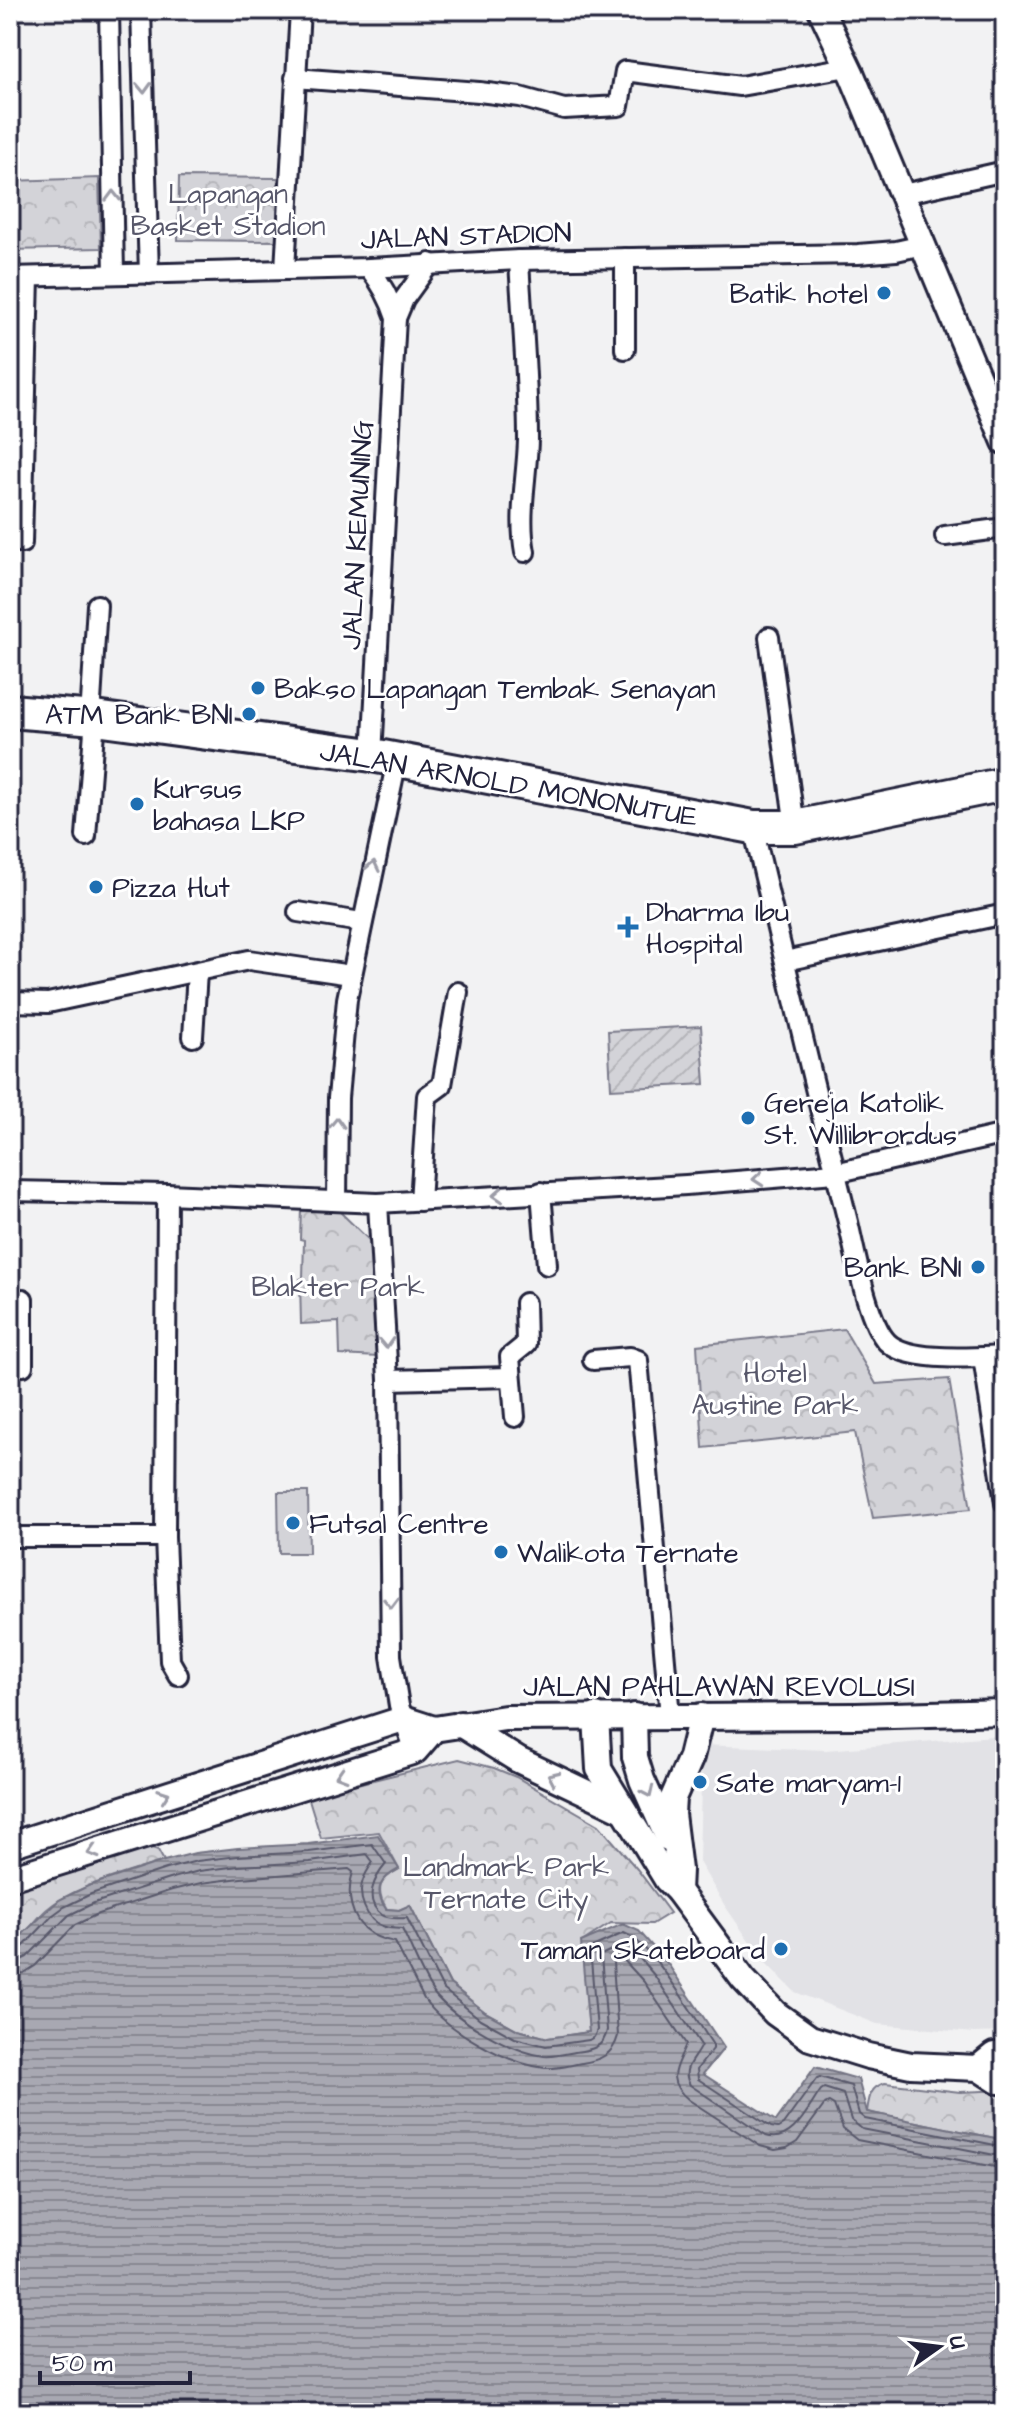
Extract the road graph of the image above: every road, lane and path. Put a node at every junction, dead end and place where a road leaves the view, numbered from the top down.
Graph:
1 (109, 10) edge
2 (141, 10) edge
3 (300, 10) edge
4 (821, 10) edge
5 (848, 67) junction
6 (295, 78) junction
7 (1005, 171) edge
8 (903, 194) junction
9 (923, 245) junction
10 (625, 258) junction
11 (519, 260) junction
12 (430, 263) junction
13 (369, 268) junction
14 (285, 269) junction
15 (114, 274) junction
16 (149, 274) junction
17 (20, 277) edge
18 (396, 318) junction
19 (625, 349) dead end
20 (18, 428) edge
21 (1005, 442) edge
22 (1005, 528) edge
23 (945, 536) dead end
24 (22, 543) dead end
25 (525, 552) dead end
26 (97, 605) dead end
27 (769, 637) dead end
28 (10, 711) edge
29 (93, 718) junction
30 (384, 757) junction
31 (1005, 784) edge
32 (753, 827) junction
33 (795, 827) junction
34 (86, 836) dead end
35 (298, 912) dead end
36 (1005, 914) edge
37 (361, 922) junction
38 (785, 961) junction
39 (197, 972) junction
40 (351, 975) junction
41 (458, 992) dead end
42 (10, 1002) edge
43 (193, 1037) dead end
44 (1005, 1134) edge
45 (835, 1173) junction
46 (10, 1191) edge
47 (541, 1192) junction
48 (167, 1194) junction
49 (337, 1201) junction
50 (420, 1201) junction
51 (378, 1203) junction
52 (547, 1265) dead end
53 (23, 1299) dead end
54 (525, 1303) dead end
55 (1005, 1356) edge
56 (983, 1357) junction
57 (593, 1360) dead end
58 (10, 1367) edge
59 (511, 1377) junction
60 (388, 1380) junction
61 (515, 1417) dead end
62 (1005, 1503) edge
63 (10, 1537) edge
64 (165, 1537) junction
65 (178, 1675) dead end
66 (1005, 1712) edge
67 (596, 1716) junction
68 (634, 1716) junction
69 (670, 1716) junction
70 (701, 1716) junction
71 (403, 1719) junction
72 (460, 1724) junction
73 (434, 1729) junction
74 (415, 1751) junction
75 (623, 1810) junction
76 (10, 1845) edge
77 (10, 1878) edge
78 (678, 1881) junction
79 (1005, 2055) edge
80 (978, 2068) junction
81 (1005, 2081) edge

15 -> 1 street
2 -> 16 street
3 - 6 street
4 - 5 street
5 - 6 street
5 - 8 street
6 - 14 street
7 - 8 street
8 - 9 street
9 - 10 street, JALAN STADION
9 - 21 street
10 - 11 street, JALAN STADION
10 - 19 street
11 - 12 street, JALAN STADION
11 - 25 street
12 - 13 street, JALAN STADION
12 - 18 street, JALAN KEMUNING
13 - 14 street, JALAN STADION
13 - 18 street, JALAN KEMUNING
14 - 16 street, JALAN STADION
15 - 16 street, JALAN STADION
15 - 17 street, JALAN STADION
17 - 20 street
18 - 30 street, JALAN KEMUNING
20 - 24 street
22 - 23 street
26 - 29 street
27 - 33 street
28 - 29 highway, JALAN ARNOLD MONONUTUE
29 - 30 highway, JALAN ARNOLD MONONUTUE
29 - 34 street
30 - 32 highway, JALAN ARNOLD MONONUTUE
37 -> 30 street, JALAN KEMUNING
31 - 33 highway, JALAN ARNOLD MONONUTUE
32 - 33 highway, JALAN ARNOLD MONONUTUE
32 - 38 street
35 - 37 street
36 - 38 street
37 - 40 street, JALAN KEMUNING
38 - 45 street
39 - 40 street
39 - 42 street
39 - 43 street
49 -> 40 street, JALAN KEMUNING
41 - 50 street
44 - 45 street
45 -> 47 street
45 - 56 street
46 - 48 street
47 -> 50 street
47 - 52 street
48 - 49 street
48 - 64 street
49 - 51 street
50 - 51 street
51 -> 60 street
53 - 58 street
54 - 59 street
55 - 56 street
56 - 62 street
57 - 69 street
59 - 60 street
59 - 61 street
60 -> 71 street
63 - 64 street
64 - 65 street
66 - 70 street, JALAN PAHLAWAN REVOLUSI
67 - 68 street, JALAN PAHLAWAN REVOLUSI
67 - 72 street, JALAN PAHLAWAN REVOLUSI
67 - 75 street
68 - 69 street, JALAN PAHLAWAN REVOLUSI
68 -> 78 street
69 - 70 street, JALAN PAHLAWAN REVOLUSI
70 - 78 street
71 - 73 street, JALAN PAHLAWAN REVOLUSI
71 - 74 street
76 -> 71 street
72 - 73 street, JALAN PAHLAWAN REVOLUSI
75 -> 72 street
73 - 74 street
74 -> 77 street
75 - 78 street
78 - 80 street
79 - 80 street
80 - 81 street

